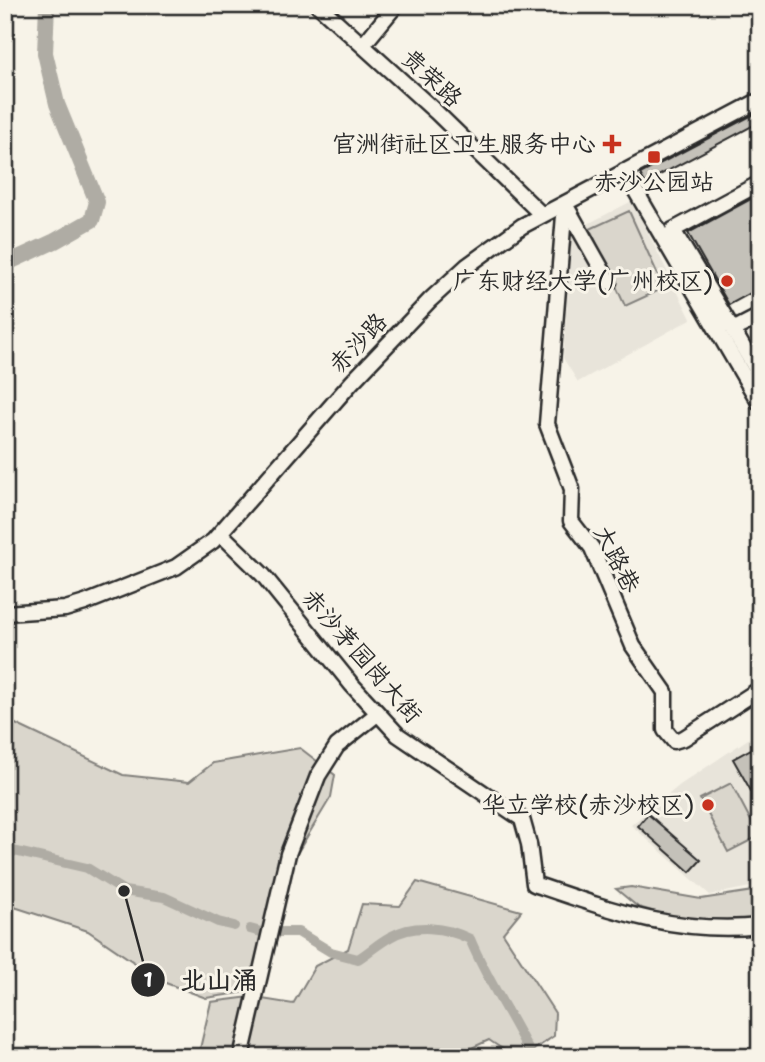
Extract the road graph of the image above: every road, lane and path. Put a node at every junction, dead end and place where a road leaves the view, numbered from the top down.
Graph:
1 (7, 5) edge
2 (318, 5) edge
3 (396, 5) edge
4 (10, 9) dead end
5 (363, 45) junction
6 (760, 100) edge
7 (624, 171) junction
8 (760, 183) edge
9 (565, 203) junction
10 (542, 215) junction
11 (609, 282) dead end
12 (760, 316) edge
13 (733, 330) junction
14 (760, 376) edge
15 (760, 404) edge
16 (220, 533) junction
17 (5, 613) edge
18 (760, 689) edge
19 (377, 714) junction
20 (760, 926) edge
21 (241, 1057) edge

1 - 4 path
2 - 5 street, 贵荣路
3 - 5 street
5 - 10 street, 贵荣路
6 - 7 street, 赤沙路
7 - 9 street, 赤沙路
7 - 15 street
8 - 13 street
9 - 10 street, 赤沙路
9 - 11 street
9 - 18 street, 大路巷
10 - 16 street, 赤沙路
12 - 13 street
13 - 14 street
16 - 17 street, 赤沙路
16 - 19 street, 赤沙茅园岗大街
19 - 20 street, 赤沙茅园岗大街
19 - 21 street

